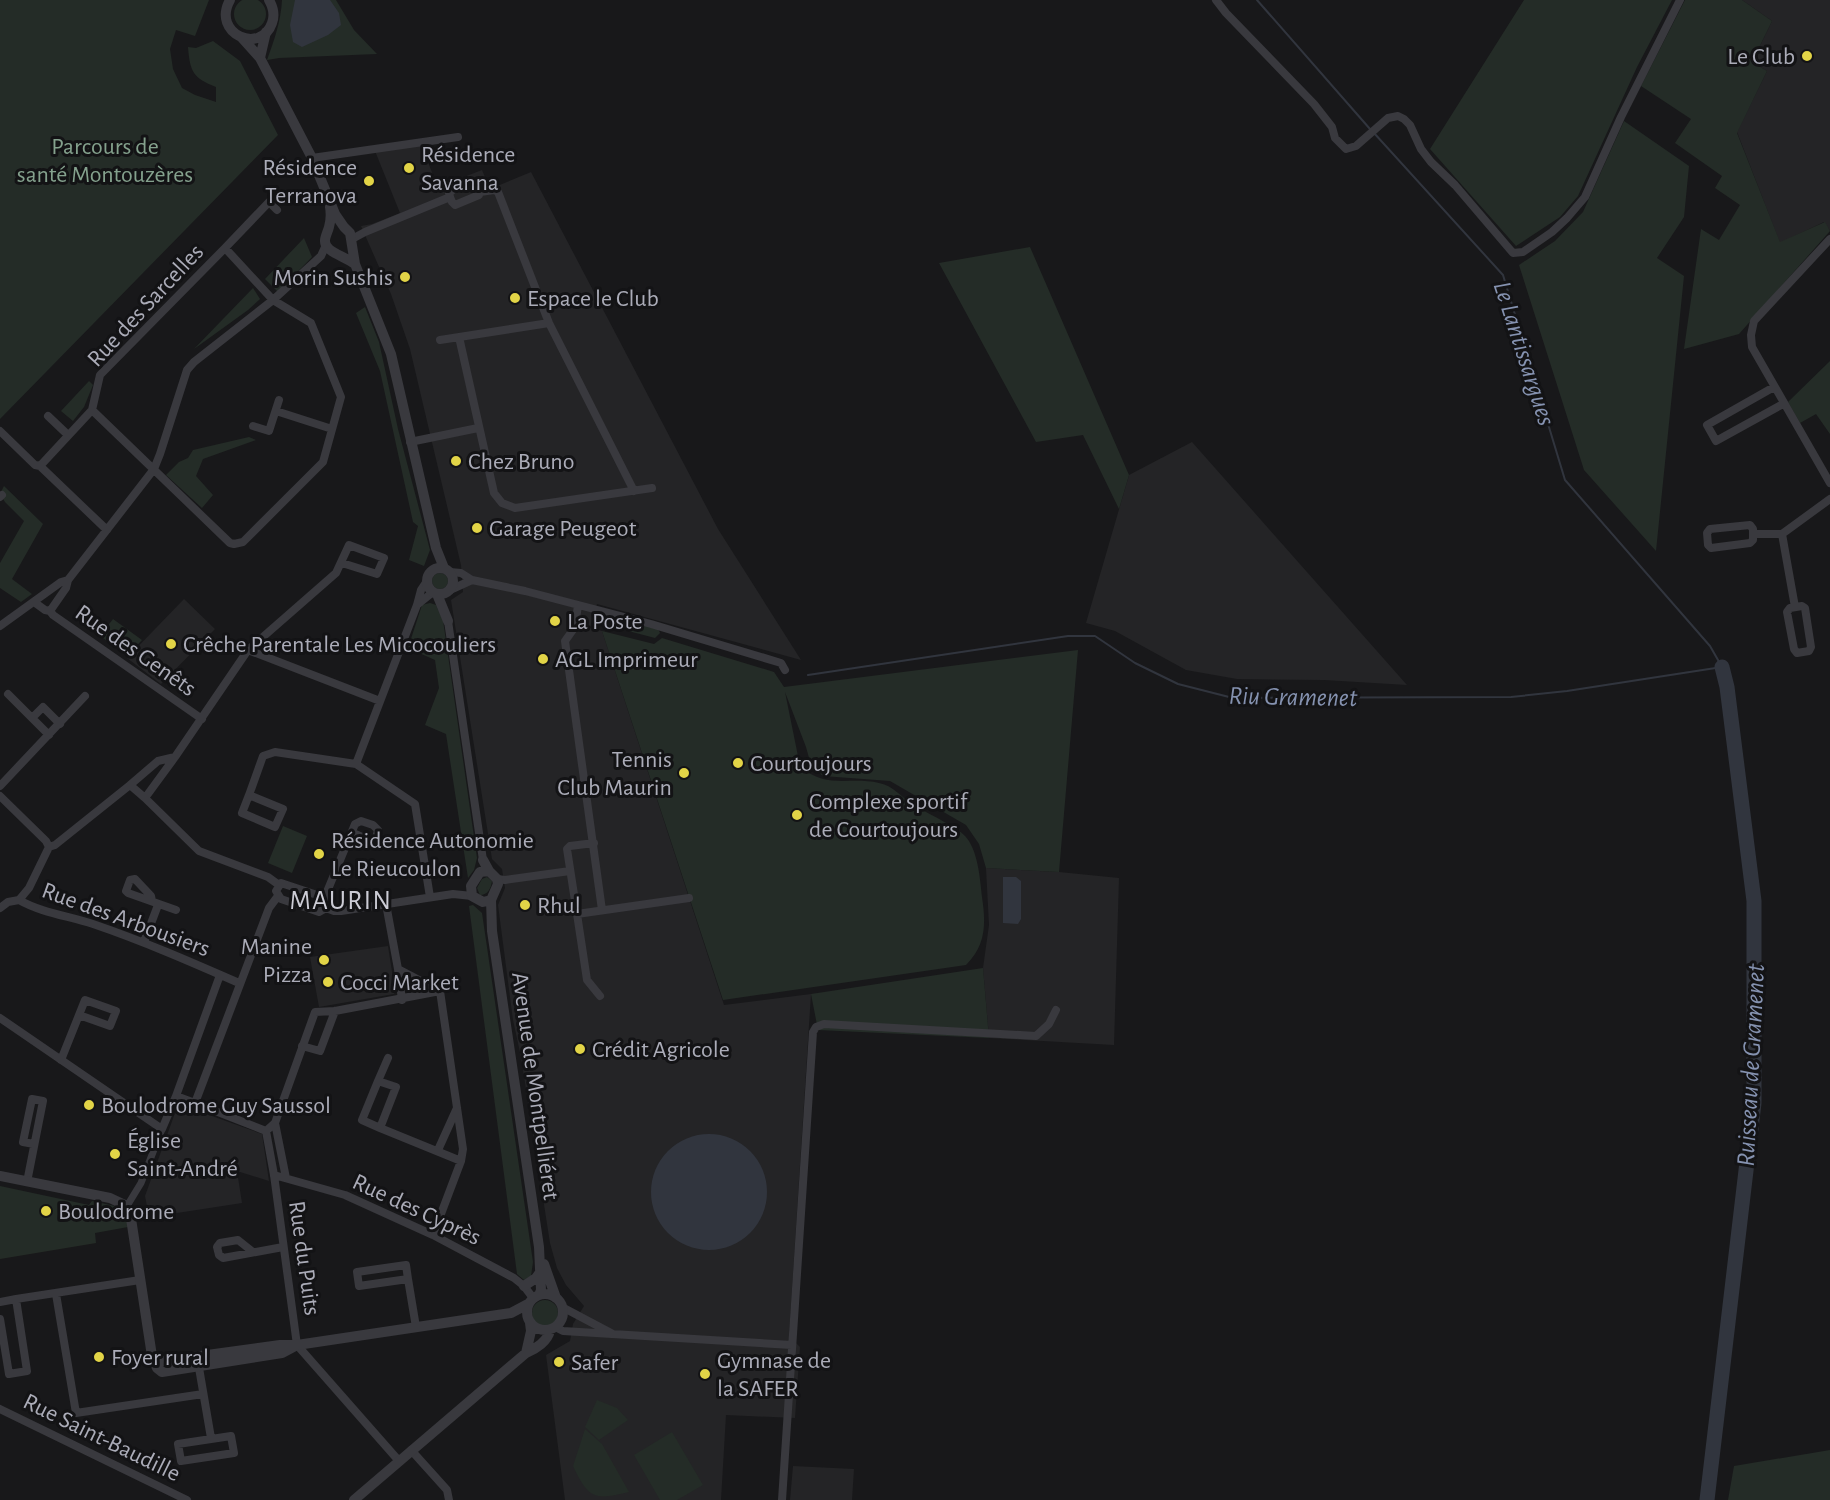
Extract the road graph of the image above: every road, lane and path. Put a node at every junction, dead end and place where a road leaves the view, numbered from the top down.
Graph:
1 (1216, 0) edge
2 (1680, 0) edge
3 (228, 2) edge
4 (273, 3) edge
5 (266, 32) junction
6 (242, 38) junction
7 (260, 58) junction
8 (458, 137) dead end
9 (312, 158) junction
10 (480, 192) junction
11 (450, 197) junction
12 (330, 203) junction
13 (277, 210) dead end
14 (329, 230) junction
15 (349, 235) junction
16 (1830, 239) edge
17 (225, 248) junction
18 (330, 251) junction
19 (355, 264) junction
20 (273, 300) junction
21 (549, 323) junction
22 (459, 337) junction
23 (440, 340) dead end
24 (1774, 387) junction
25 (279, 400) dead end
26 (1783, 404) junction
27 (92, 410) junction
28 (276, 411) junction
29 (48, 416) dead end
30 (253, 426) dead end
31 (478, 428) junction
32 (332, 429) junction
33 (0, 431) edge
34 (68, 435) junction
35 (410, 442) junction
36 (40, 466) junction
37 (154, 468) junction
38 (1830, 483) edge
39 (652, 488) dead end
40 (634, 491) junction
41 (1830, 499) edge
42 (107, 530) junction
43 (1754, 534) junction
44 (1782, 534) junction
45 (342, 563) junction
46 (443, 569) junction
47 (68, 580) junction
48 (472, 580) junction
49 (427, 581) junction
50 (442, 592) junction
51 (34, 602) junction
52 (417, 605) junction
53 (578, 605) junction
54 (1795, 607) junction
55 (50, 611) junction
56 (448, 621) joint
57 (0, 626) edge
58 (248, 650) junction
59 (784, 670) dead end
60 (8, 694) dead end
61 (86, 696) dead end
62 (380, 701) junction
63 (32, 717) junction
64 (201, 719) junction
65 (60, 724) junction
66 (49, 735) junction
67 (175, 757) junction
68 (356, 764) junction
69 (130, 785) junction
70 (0, 786) edge
71 (249, 795) junction
72 (0, 796) edge
73 (145, 798) junction
74 (353, 833) dead end
75 (594, 843) junction
76 (49, 847) junction
77 (483, 860) joint
78 (570, 871) junction
79 (494, 877) junction
80 (279, 885) junction
81 (471, 891) junction
82 (278, 896) junction
83 (430, 897) junction
84 (690, 898) dead end
85 (19, 900) junction
86 (487, 901) junction
87 (325, 903) junction
88 (386, 904) junction
89 (0, 908) edge
90 (176, 910) dead end
91 (602, 910) junction
92 (577, 914) junction
93 (144, 942) junction
94 (398, 969) junction
95 (220, 975) junction
96 (239, 983) junction
97 (440, 991) junction
98 (600, 996) dead end
99 (402, 1000) junction
100 (1056, 1010) dead end
101 (335, 1011) junction
102 (79, 1015) dead end
103 (0, 1018) edge
104 (302, 1046) junction
105 (388, 1058) dead end
106 (61, 1060) junction
107 (378, 1081) junction
108 (176, 1096) junction
109 (195, 1102) junction
110 (458, 1108) junction
111 (275, 1123) junction
112 (380, 1128) junction
113 (162, 1129) junction
114 (266, 1131) junction
115 (34, 1144) junction
116 (438, 1150) junction
117 (461, 1161) junction
118 (274, 1175) junction
119 (0, 1176) edge
120 (285, 1178) junction
121 (27, 1182) junction
122 (127, 1206) junction
123 (433, 1235) junction
124 (282, 1247) junction
125 (539, 1247) junction
126 (252, 1252) dead end
127 (541, 1271) junction
128 (408, 1279) junction
129 (140, 1280) junction
130 (525, 1286) junction
131 (56, 1294) junction
132 (16, 1299) junction
133 (533, 1299) junction
134 (0, 1302) edge
135 (559, 1302) junction
136 (511, 1313) junction
137 (0, 1319) edge
138 (529, 1321) junction
139 (417, 1327) junction
140 (553, 1329) junction
141 (616, 1336) junction
142 (297, 1345) junction
143 (792, 1345) junction
144 (526, 1353) junction
145 (198, 1362) junction
146 (203, 1394) junction
147 (0, 1409) edge
148 (211, 1438) junction
149 (411, 1450) junction
150 (399, 1461) junction
151 (187, 1500) edge
152 (354, 1500) edge
153 (449, 1500) edge
154 (782, 1500) edge

1 - 2 street
3 - 6 street
4 - 5 street
5 - 6 street
5 - 7 street
6 - 7 street
7 - 9 street
8 - 9 street
9 - 12 street
10 - 11 street
10 - 11 street
10 - 21 street
11 - 15 street
12 - 14 street
12 - 15 street
13 - 17 street
14 - 15 street
14 - 18 street
15 - 18 street
15 - 19 street
16 - 24 street
17 - 20 street, Rue des Sarcelles
17 - 27 street, Rue des Sarcelles
18 - 19 street
18 - 20 street
19 - 35 street
20 - 32 street
20 - 37 street
21 - 22 street
21 - 40 street
22 - 23 street
22 - 31 street
24 - 26 street
24 - 26 street
25 - 28 street
26 - 38 street
27 - 34 street
27 - 37 street
28 - 30 street
28 - 32 street
29 - 34 street
31 - 35 street
31 - 40 street
32 - 37 street
33 - 36 street
34 - 36 street
35 - 46 street
36 - 42 street
37 - 42 street
39 - 40 street
41 - 44 street
42 - 47 street
43 - 43 street
43 - 44 street
44 - 54 street
45 - 45 street
45 - 58 street
46 - 48 street
46 - 49 street
46 - 50 street
47 - 51 street
47 - 55 street
48 - 50 street
48 - 53 street
49 - 50 street
49 - 52 street
50 - 52 street
50 - 56 street
51 - 55 street, Rue des Genêts
51 - 57 street
52 - 62 street
53 - 59 street
53 - 75 street
54 - 54 street
55 - 64 street, Rue des Genêts
56 - 77 street
58 - 62 street
58 - 64 street
60 - 63 street
61 - 65 street
62 - 68 street
63 - 65 street
63 - 66 street
64 - 67 street
65 - 66 street
66 - 70 street
67 - 69 street
67 - 73 street
68 - 71 street
68 - 83 street
69 - 73 street
69 - 76 street
71 - 71 street
72 - 76 street
73 - 80 street
74 - 87 street
75 - 78 street
75 - 91 street
76 - 85 street
77 - 79 street
78 - 79 street
78 - 92 street
79 - 81 street
79 - 86 street
80 - 82 street
80 - 87 street
81 - 83 street
81 - 86 street
82 - 87 street
82 - 96 street
83 - 88 street
84 - 91 street
85 - 89 street
85 - 93 street, Rue des Arbousiers
86 - 125 street, Avenue de Montpelliéret
87 - 88 street
88 - 94 street
90 - 93 street
91 - 92 street
92 - 98 street
93 - 95 street, Rue des Arbousiers
94 - 97 street
94 - 99 street
95 - 96 street, Rue des Arbousiers
95 - 108 street
96 - 109 street
97 - 99 street
97 - 110 street
99 - 101 street
100 - 143 street
101 - 104 street
101 - 104 street
102 - 106 street
103 - 106 street
104 - 111 street
105 - 107 street
106 - 113 street
107 - 112 street
107 - 112 street
108 - 109 street
108 - 113 street
109 - 114 street
110 - 116 street
110 - 117 street
111 - 114 street
111 - 120 street
112 - 116 street
113 - 122 street
114 - 118 street, Rue du Puits
115 - 115 street
115 - 121 street
116 - 117 street
117 - 123 street
118 - 120 street, Rue des Cyprès
118 - 124 street, Rue du Puits
119 - 121 street
120 - 123 street, Rue des Cyprès
121 - 122 street
122 - 129 street
123 - 130 street, Rue des Cyprès
124 - 126 street
124 - 142 street, Rue du Puits
125 - 127 street, Avenue de Montpelliéret
125 - 135 street, Avenue de Montpelliéret
127 - 130 street
127 - 133 street, Avenue de Montpelliéret
128 - 128 street
128 - 139 street
129 - 131 street
129 - 145 street
130 - 133 street, Rue des Cyprès
131 - 132 street
131 - 146 street
132 - 134 street
132 - 137 street
133 - 135 street
133 - 136 street
133 - 138 street
135 - 140 street
135 - 141 street
136 - 138 street
136 - 139 street
138 - 140 street
138 - 144 street
139 - 142 street
140 - 141 street
140 - 144 street
141 - 143 street
142 - 145 street
142 - 150 street
143 - 154 street
144 - 149 street
145 - 146 street
146 - 148 street
147 - 151 street, Rue Saint-Baudille
148 - 148 street
149 - 150 street
149 - 153 street
150 - 152 street

